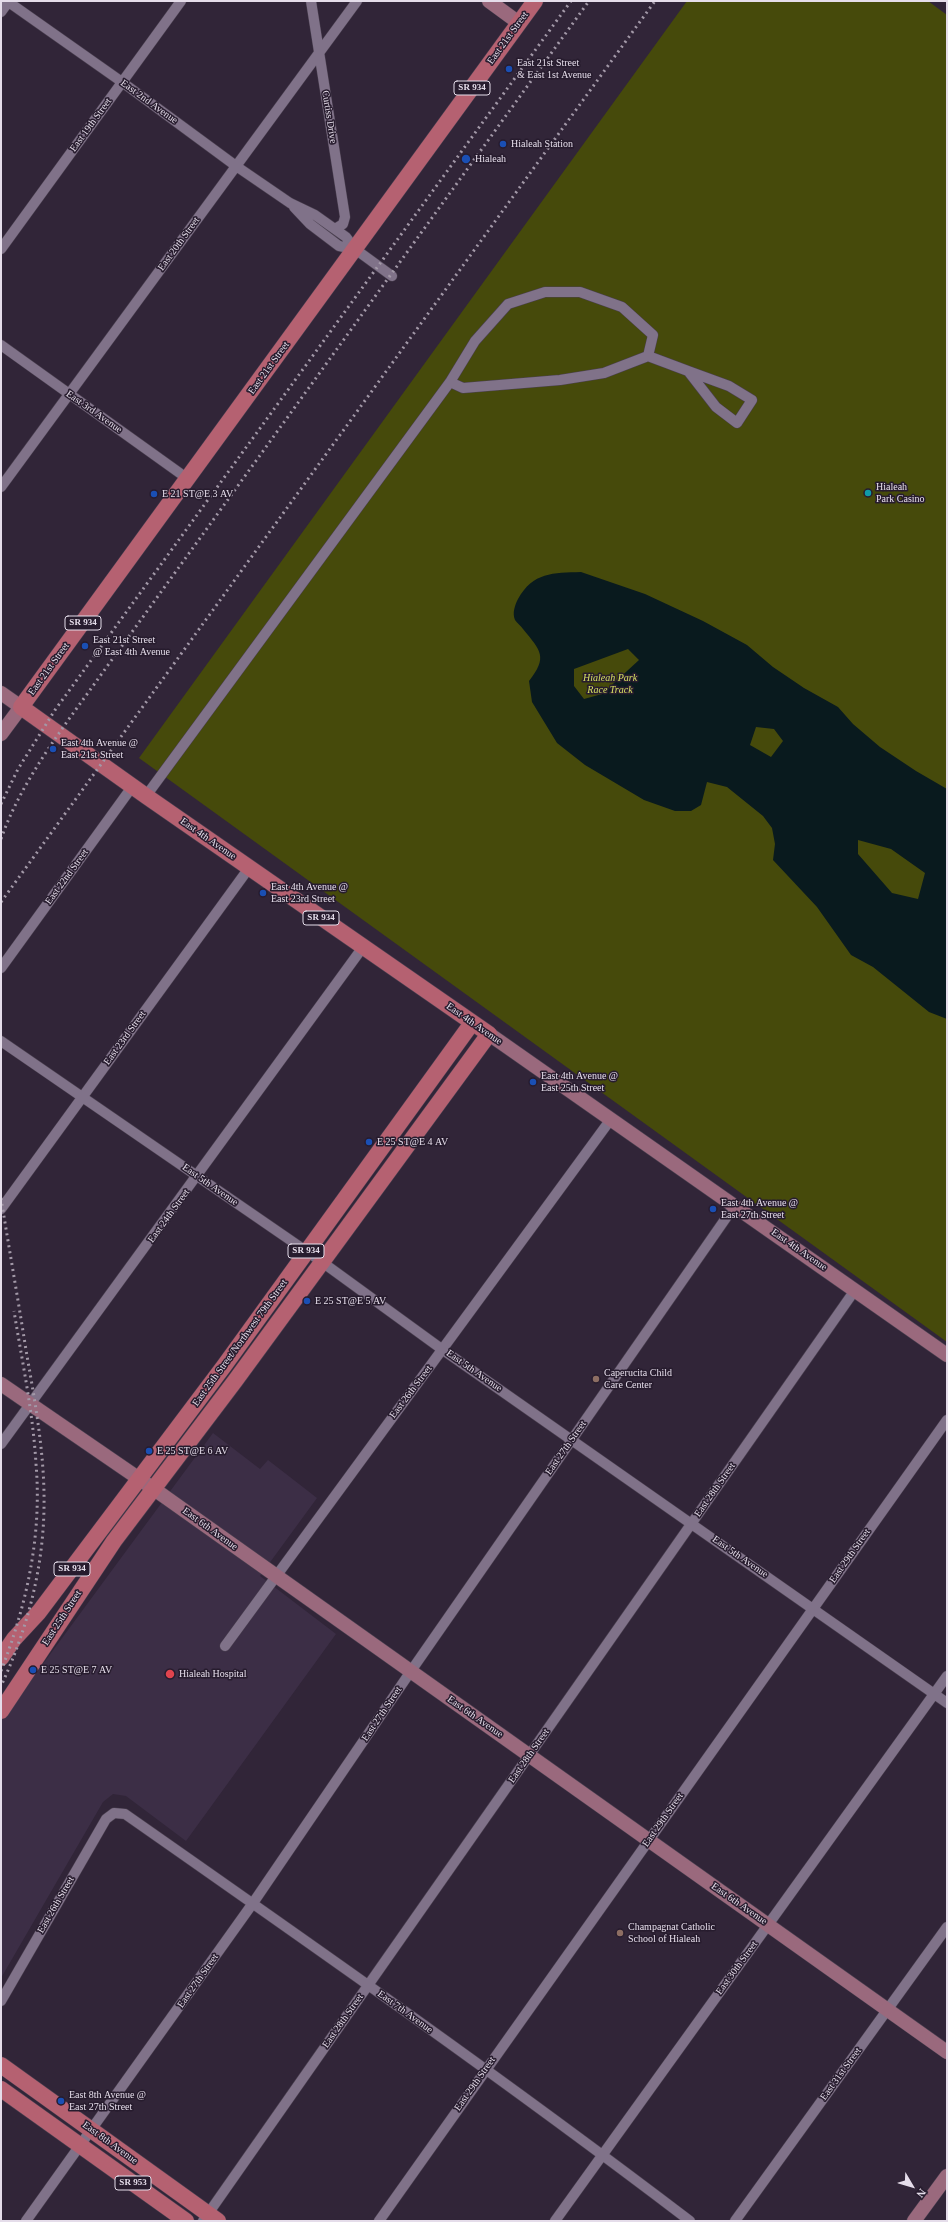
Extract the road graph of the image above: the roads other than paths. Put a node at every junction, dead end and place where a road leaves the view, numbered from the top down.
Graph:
1 (8, 1) edge
2 (181, 1) edge
3 (311, 1) edge
4 (357, 1) edge
5 (489, 1) edge
6 (535, 1) edge
7 (1, 12) edge
8 (519, 23) junction
9 (319, 53) junction
10 (122, 82) junction
11 (236, 166) junction
12 (290, 203) junction
13 (335, 229) junction
14 (1, 249) edge
15 (355, 249) junction
16 (392, 276) dead end
17 (1, 345) edge
18 (648, 356) junction
19 (688, 370) junction
20 (450, 382) junction
21 (69, 394) junction
22 (188, 479) junction
23 (1, 487) edge
24 (1, 693) edge
25 (21, 707) junction
26 (1, 734) edge
27 (132, 786) junction
28 (146, 796) junction
29 (249, 868) junction
30 (363, 947) junction
31 (1, 968) edge
32 (472, 1023) junction
33 (488, 1034) junction
34 (1, 1040) edge
35 (82, 1098) junction
36 (611, 1119) junction
37 (198, 1176) junction
38 (735, 1205) junction
39 (1, 1209) edge
40 (306, 1251) junction
41 (322, 1262) junction
42 (855, 1290) junction
43 (443, 1350) junction
44 (947, 1355) edge
45 (1, 1384) edge
46 (30, 1404) junction
47 (947, 1420) edge
48 (573, 1439) junction
49 (1, 1444) edge
50 (140, 1479) junction
51 (154, 1489) junction
52 (692, 1523) junction
53 (275, 1576) junction
54 (813, 1608) junction
55 (225, 1646) dead end
56 (1, 1658) edge
57 (411, 1671) junction
58 (947, 1676) edge
59 (934, 1694) junction
60 (947, 1703) edge
61 (1, 1711) edge
62 (530, 1756) junction
63 (114, 1813) joint
64 (649, 1840) junction
65 (253, 1903) junction
66 (768, 1924) junction
67 (947, 1928) edge
68 (368, 1985) junction
69 (1, 2001) edge
70 (888, 2009) junction
71 (947, 2052) edge
72 (1, 2065) edge
73 (485, 2071) junction
74 (1, 2089) edge
75 (92, 2130) junction
76 (81, 2145) junction
77 (602, 2154) junction
78 (947, 2176) edge
79 (210, 2219) edge
80 (26, 2221) edge
81 (186, 2221) edge
82 (379, 2221) edge
83 (555, 2221) edge
84 (690, 2221) edge
85 (735, 2221) edge
86 (914, 2221) edge

1 - 7 street
1 - 10 street, East 2nd Avenue
2 - 10 street, East 19th Street
3 - 9 street, Curtiss Drive
4 - 9 street, East 20th Street
5 - 8 street
6 - 8 main road, East 21st Street / SR 934
8 - 15 main road, East 21st Street / SR 934
9 - 11 street, East 20th Street
9 - 13 street, Curtiss Drive
10 - 11 street, East 2nd Avenue
10 - 14 street, East 19th Street
11 - 12 street, East 2nd Avenue
11 - 21 street, East 20th Street
12 - 13 street, East 2nd Avenue
12 - 15 street, East 2nd Avenue
13 - 15 street, East 2nd Avenue
15 - 16 street
15 - 22 main road, East 21st Street / SR 934
17 - 21 street, East 3rd Avenue
18 - 19 street
18 - 20 street
18 - 20 street
19 - 19 street
20 - 28 street
21 - 22 street, East 3rd Avenue
21 - 23 street, East 20th Street
22 - 25 main road, East 21st Street / SR 934
24 - 25 street, East 4th Avenue
25 - 26 street, East 21st Street
25 - 27 main road, East 4th Avenue / SR 934
27 - 28 main road, East 4th Avenue / SR 934
27 - 31 street, East 22nd Street
28 - 29 main road, East 4th Avenue / SR 934
29 - 30 main road, East 4th Avenue / SR 934
29 - 35 street, East 23rd Street
30 - 32 main road, East 4th Avenue / SR 934
30 - 37 street, East 24th Street
32 - 33 main road, East 4th Avenue / SR 934
32 - 40 main road, East 25th Street/Northwest 79th Street / SR 934
33 - 36 street, East 4th Avenue
33 - 41 main road, East 25th Street/Northwest 79th Street / SR 934
34 - 35 street, East 5th Avenue
35 - 37 street, East 5th Avenue
35 - 39 street, East 23rd Street
36 - 38 street, East 4th Avenue
36 - 43 street, East 26th Street
37 - 40 street, East 5th Avenue
37 - 46 street, East 24th Street
38 - 42 street, East 4th Avenue
38 - 48 street, East 27th Street
40 - 41 street, East 5th Avenue
40 - 50 main road, East 25th Street/Northwest 79th Street / SR 934
41 - 43 street, East 5th Avenue
41 - 51 main road, East 25th Street/Northwest 79th Street / SR 934
42 - 44 street, East 4th Avenue
42 - 52 street, East 28th Street
43 - 48 street, East 5th Avenue
43 - 53 street, East 26th Street
45 - 46 street, East 6th Avenue
46 - 49 street, East 24th Street
46 - 50 street, East 6th Avenue
47 - 54 street, East 29th Street
48 - 52 street, East 5th Avenue
48 - 57 street, East 27th Street
50 - 51 street, East 6th Avenue
50 - 56 main road, East 25th Street/Northwest 79th Street / SR 934
51 - 53 street, East 6th Avenue
51 - 61 main road, East 25th Street / SR 934
52 - 54 street, East 5th Avenue
52 - 62 street, East 28th Street
53 - 55 street, East 26th Street
53 - 57 street, East 6th Avenue
54 - 59 street, East 5th Avenue
54 - 64 street, East 29th Street
57 - 62 street, East 6th Avenue
57 - 65 street, East 27th Street
58 - 59 street, East 30th Street
59 - 60 street, East 5th Avenue
59 - 66 street, East 30th Street
62 - 64 street, East 6th Avenue
62 - 68 street, East 28th Street
63 - 65 street, East 7th Avenue
63 - 69 street, East 26th Street
64 - 66 street, East 6th Avenue
64 - 73 street, East 29th Street
65 - 68 street, East 7th Avenue
65 - 75 street, East 27th Street
66 - 70 street, East 6th Avenue
66 - 77 street, East 30th Street
67 - 70 street, East 31st Street
68 - 73 street, East 7th Avenue
68 - 79 street, East 28th Street
70 - 71 street, East 6th Avenue
70 - 85 street, East 31st Street
72 - 75 main road, East 8th Avenue / SR 953
73 - 77 street, East 7th Avenue
73 - 82 street, East 29th Street
74 - 76 main road, East 8th Avenue / SR 953
75 - 76 street, East 27th Street
75 - 79 main road, East 8th Avenue / SR 953
76 - 80 street, East 27th Street
76 - 81 main road, East 8th Avenue / SR 953
77 - 83 street, East 30th Street
77 - 84 street, East 7th Avenue
78 - 86 street

